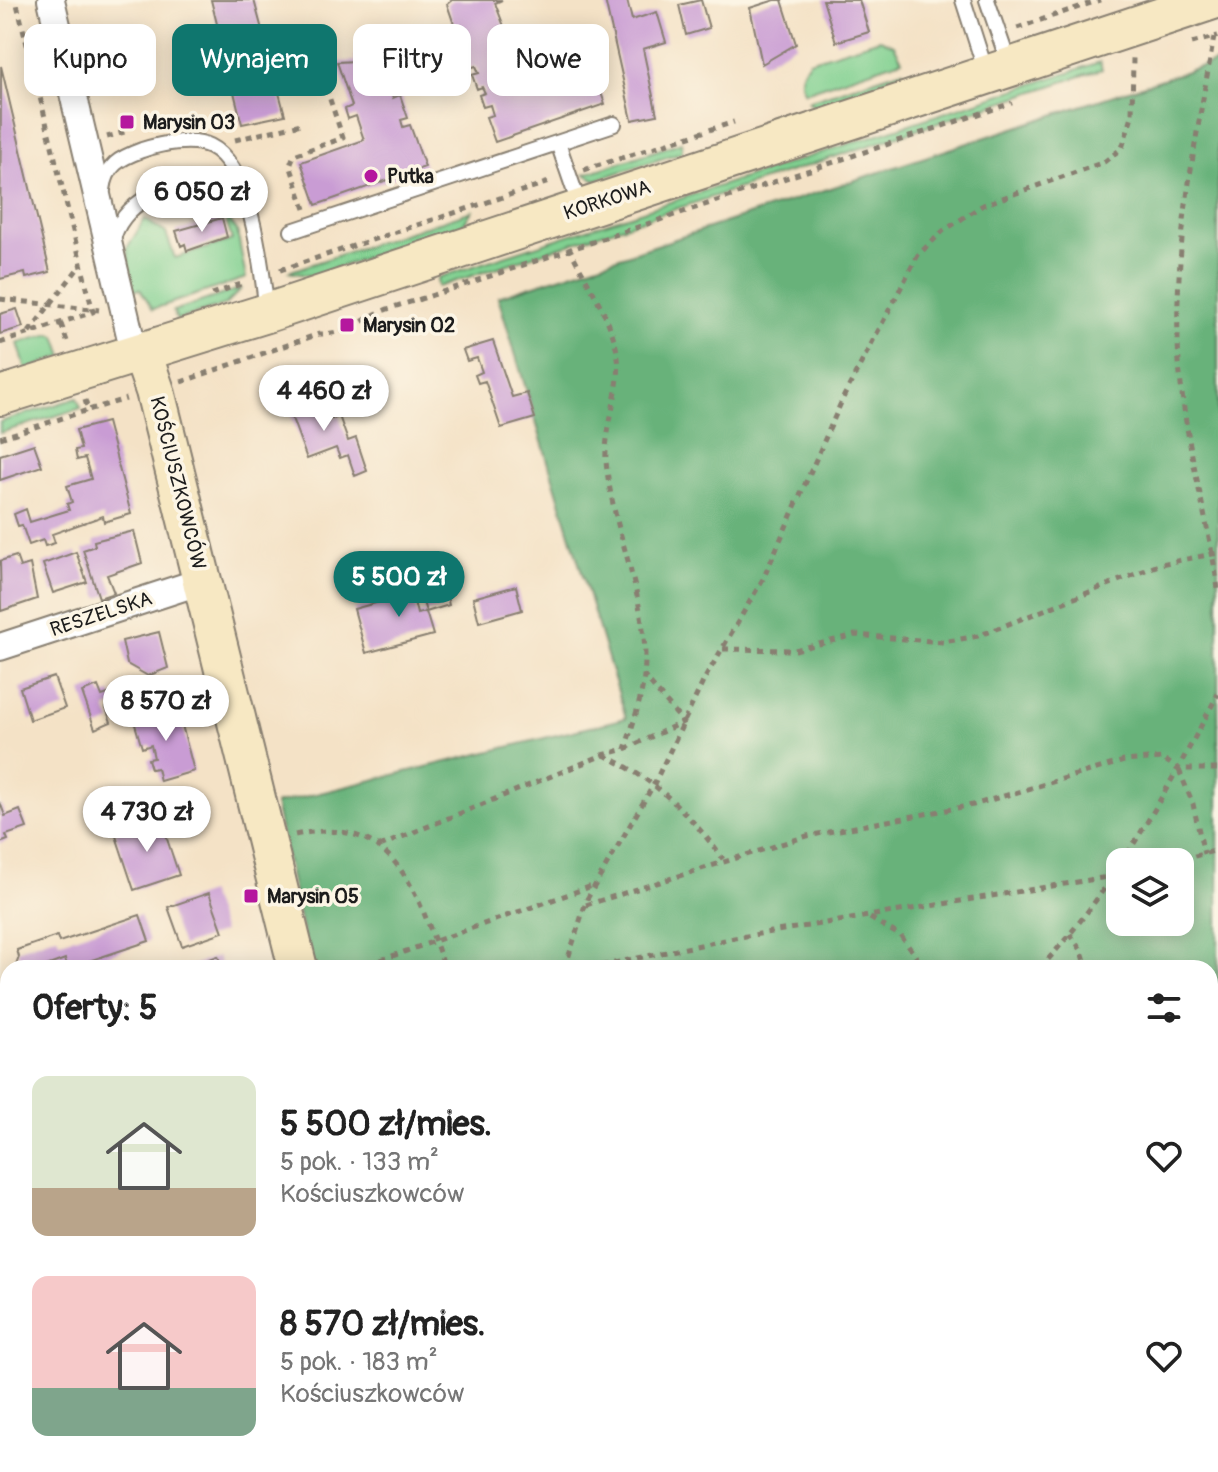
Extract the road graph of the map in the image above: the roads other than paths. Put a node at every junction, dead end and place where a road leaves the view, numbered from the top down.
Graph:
1 (51, 0) edge
2 (963, 0) edge
3 (987, 0) edge
4 (1213, 0) edge
5 (999, 59) junction
6 (614, 124) dead end
7 (558, 143) junction
8 (568, 200) junction
9 (248, 204) junction
10 (100, 209) junction
11 (292, 231) dead end
12 (110, 255) junction
13 (265, 295) junction
14 (142, 353) junction
15 (0, 396) edge
16 (202, 581) junction
17 (0, 647) edge
18 (296, 960) edge

1 - 10 street, KOŚCIUSZKOWCÓW
2 - 5 lane
3 - 5 lane
4 - 5 street, KORKOWA
5 - 8 street, KORKOWA
6 - 7 lane
7 - 8 lane
7 - 11 lane
8 - 13 street, KORKOWA
9 - 10 lane
9 - 12 lane
9 - 13 lane
10 - 12 street, KOŚCIUSZKOWCÓW
12 - 14 street, KOŚCIUSZKOWCÓW
13 - 14 street, KORKOWA
14 - 15 street, KORKOWA
14 - 16 street, KOŚCIUSZKOWCÓW
16 - 17 street, RESZELSKA
16 - 18 street, KOŚCIUSZKOWCÓW

